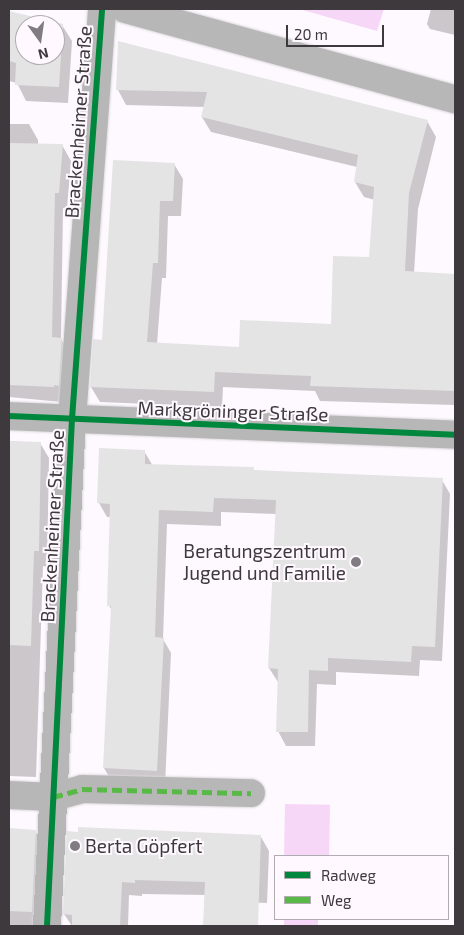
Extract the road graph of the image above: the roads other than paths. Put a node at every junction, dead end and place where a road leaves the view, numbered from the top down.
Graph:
1 (102, 9) edge
2 (125, 9) edge
3 (455, 99) edge
4 (9, 416) edge
5 (72, 419) junction
6 (455, 435) edge
7 (251, 793) dead end
8 (9, 795) edge
9 (54, 797) junction
10 (47, 926) edge

1 - 5 street, Brackenheimer Straße
2 - 3 street
4 - 5 street, Markgröninger Straße
5 - 6 street, Markgröninger Straße
5 - 9 street, Brackenheimer Straße
7 - 9 street
8 - 9 street
9 - 10 street, Brackenheimer Straße

